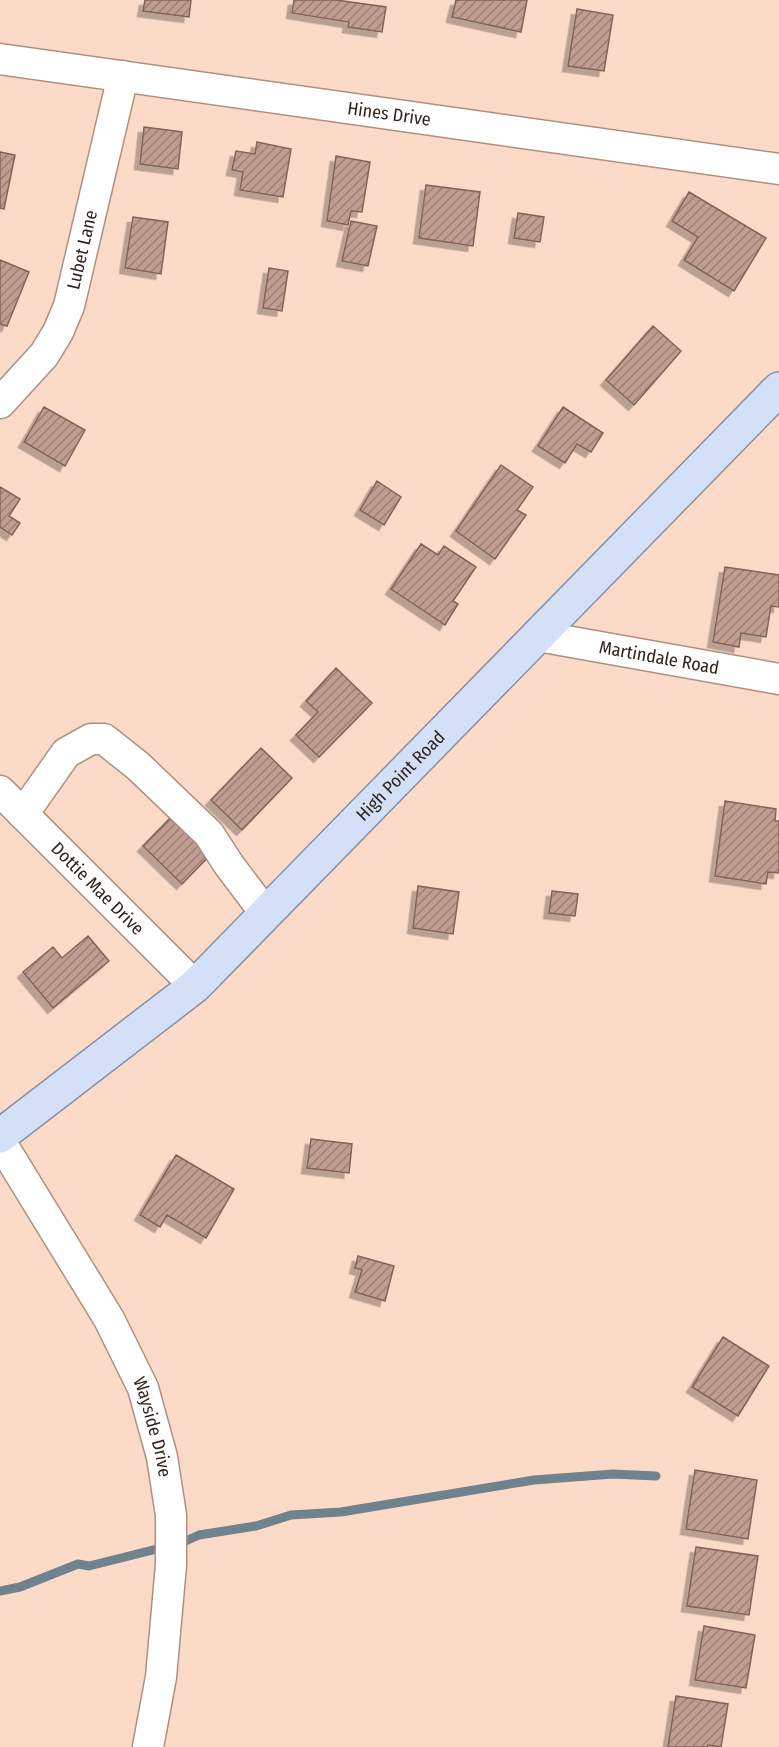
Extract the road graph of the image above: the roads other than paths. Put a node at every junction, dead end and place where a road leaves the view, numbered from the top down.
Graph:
1 (0, 59) edge
2 (123, 76) junction
3 (779, 169) edge
4 (779, 389) edge
5 (0, 403) edge
6 (538, 636) junction
7 (779, 679) edge
8 (0, 791) edge
9 (23, 814) junction
10 (266, 914) junction
11 (195, 986) junction
12 (0, 1136) edge
13 (0, 1141) edge
14 (147, 1747) edge

1 - 2 street, Hines Drive
2 - 3 street, Hines Drive
2 - 5 street, Lubet Lane
4 - 6 main road, High Point Road
6 - 7 street, Martindale Road
6 - 10 main road, High Point Road
8 - 9 street, Dottie Mae Drive
9 - 10 street
9 - 11 street, Dottie Mae Drive
10 - 11 main road, High Point Road
11 - 12 main road, High Point Road
13 - 14 street, Wayside Drive

